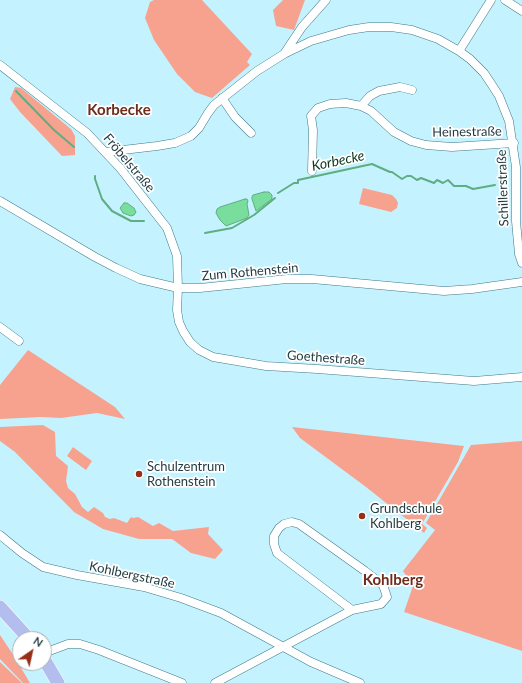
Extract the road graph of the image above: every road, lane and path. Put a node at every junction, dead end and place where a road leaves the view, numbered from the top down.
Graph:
1 (326, 0) edge
2 (491, 0) edge
3 (505, 0) edge
4 (522, 11) edge
5 (459, 51) junction
6 (284, 54) junction
7 (0, 65) edge
8 (412, 90) dead end
9 (222, 98) junction
10 (361, 106) junction
11 (251, 133) dead end
12 (514, 144) junction
13 (106, 152) junction
14 (312, 171) dead end
15 (0, 201) edge
16 (522, 263) edge
17 (522, 282) edge
18 (178, 288) junction
19 (0, 327) edge
20 (19, 341) dead end
21 (522, 377) edge
22 (0, 534) edge
23 (0, 607) edge
24 (352, 610) junction
25 (22, 631) edge
26 (284, 647) junction
27 (52, 650) edge
28 (51, 671) edge
29 (58, 683) edge
30 (182, 683) edge
31 (215, 683) edge
32 (360, 683) edge

1 - 6 street
2 - 5 street
3 - 4 street
5 - 6 street, Schillerstraße
5 - 12 street, Schillerstraße
6 - 9 street
7 - 13 street, Fröbelstraße
8 - 10 street
9 - 11 street
9 - 13 street
10 - 12 street, Heinestraße
10 - 14 street, Heinestraße
12 - 16 street, Schillerstraße
13 - 18 street, Fröbelstraße
15 - 18 street, Zum Rothenstein
17 - 18 street, Zum Rothenstein
18 - 21 street, Goethestraße
19 - 20 street
22 - 26 street, Kohlbergstraße
23 - 25 main road
24 - 24 street
24 - 26 street
26 - 31 street
26 - 32 street, Kohlbergstraße
27 - 30 street
28 - 29 main road

